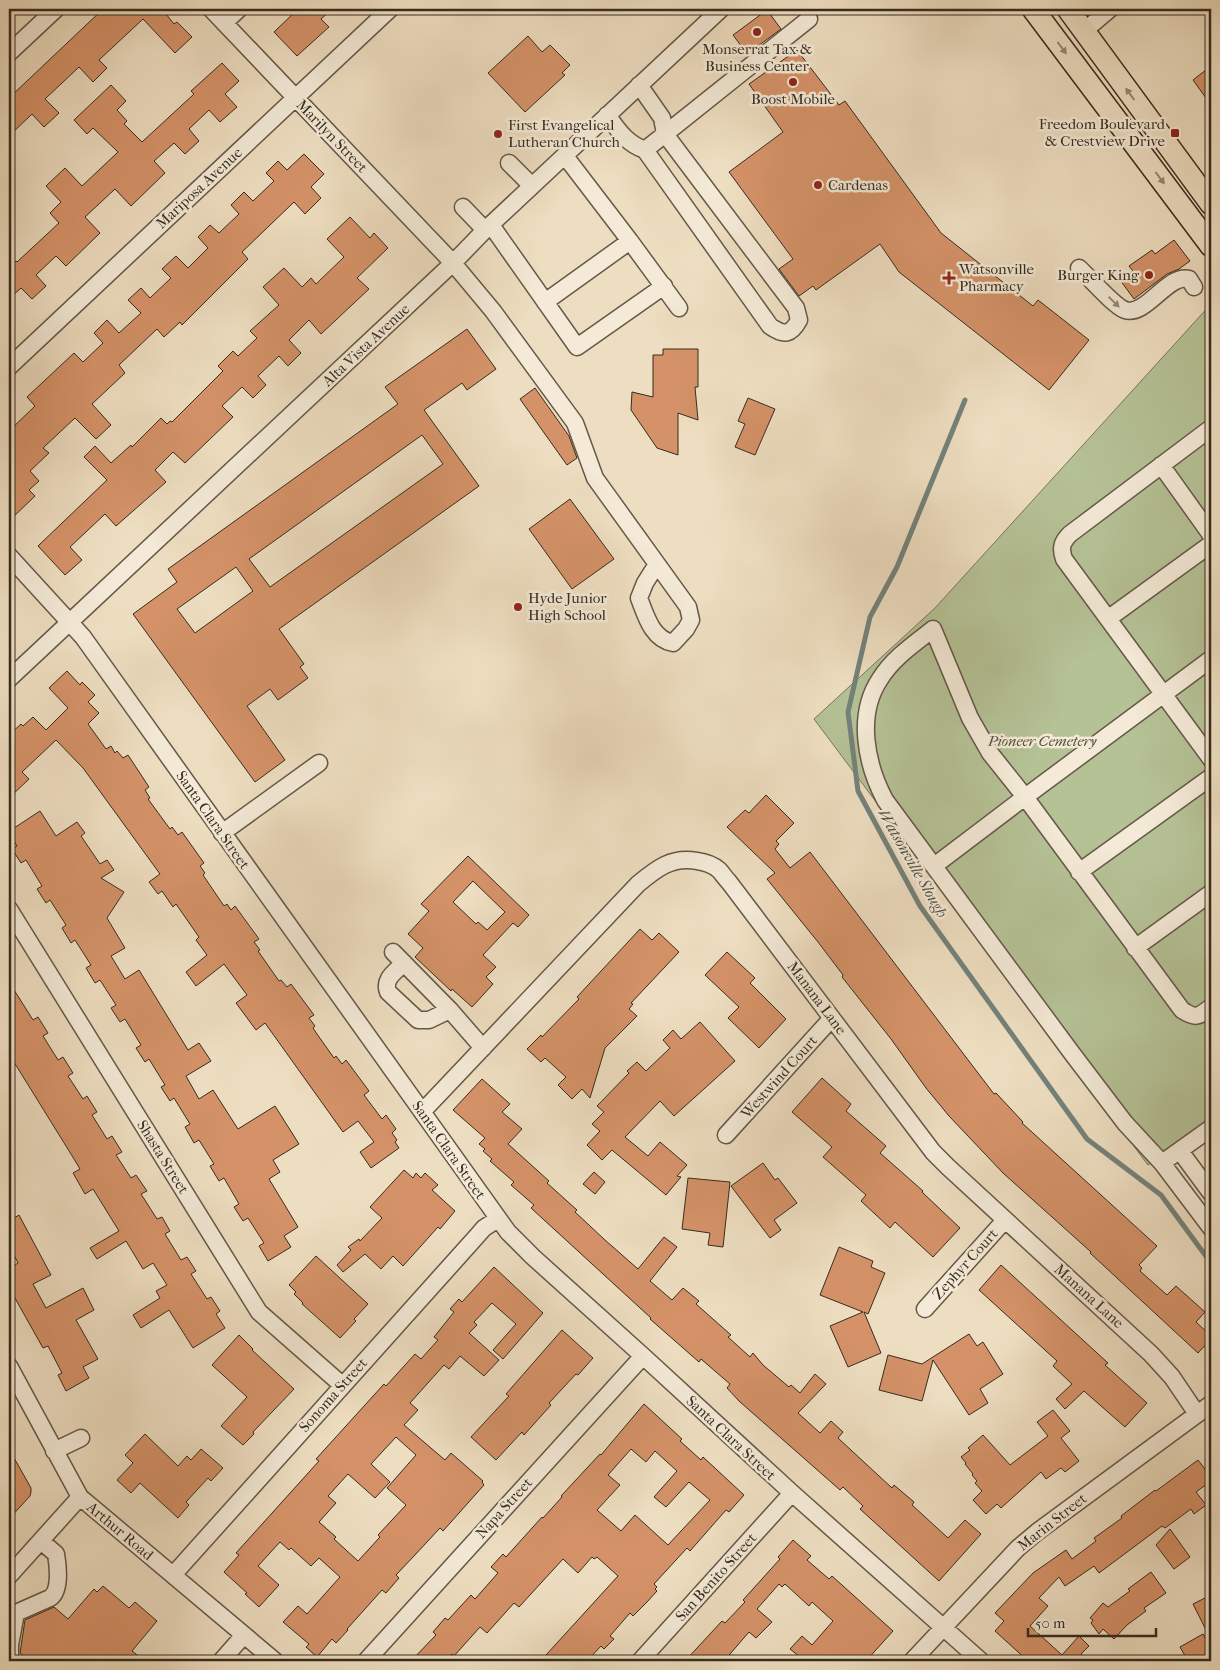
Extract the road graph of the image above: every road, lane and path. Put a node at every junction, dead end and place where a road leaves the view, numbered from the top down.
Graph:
1 (56, 9) edge
2 (211, 9) edge
3 (239, 9) edge
4 (390, 9) edge
5 (721, 9) edge
6 (1033, 9) edge
7 (1068, 9) edge
8 (1110, 9) edge
9 (809, 19) dead end
10 (224, 23) junction
11 (1084, 31) junction
12 (9, 53) edge
13 (638, 85) junction
14 (296, 98) junction
15 (607, 115) junction
16 (664, 134) junction
17 (645, 150) junction
18 (564, 156) junction
19 (509, 163) dead end
20 (532, 186) junction
21 (1211, 204) edge
22 (463, 207) dead end
23 (488, 227) junction
24 (630, 241) junction
25 (1211, 246) edge
26 (453, 263) junction
27 (1079, 268) dead end
28 (664, 286) junction
29 (1194, 287) dead end
30 (545, 302) junction
31 (679, 308) dead end
32 (9, 367) edge
33 (1211, 428) edge
34 (1161, 465) junction
35 (1211, 535) edge
36 (1211, 544) edge
37 (9, 556) edge
38 (657, 564) dead end
39 (1109, 618) junction
40 (70, 622) junction
41 (1211, 659) edge
42 (9, 679) edge
43 (1164, 694) junction
44 (1211, 759) edge
45 (319, 762) dead end
46 (1211, 777) edge
47 (1025, 797) junction
48 (222, 833) junction
49 (934, 866) junction
50 (1079, 872) junction
51 (1211, 893) edge
52 (9, 909) edge
53 (1135, 948) junction
54 (1211, 1007) edge
55 (450, 1010) junction
56 (832, 1018) junction
57 (482, 1048) junction
58 (422, 1112) junction
59 (1211, 1128) edge
60 (726, 1135) dead end
61 (1180, 1151) junction
62 (1162, 1163) junction
63 (1211, 1193) edge
64 (498, 1219) junction
65 (1005, 1220) junction
66 (1211, 1228) edge
67 (925, 1309) dead end
68 (643, 1356) junction
69 (9, 1366) edge
70 (342, 1385) junction
71 (1211, 1404) edge
72 (1197, 1414) junction
73 (81, 1438) dead end
74 (54, 1451) junction
75 (792, 1493) junction
76 (80, 1497) junction
77 (41, 1541) junction
78 (173, 1575) junction
79 (9, 1576) edge
80 (943, 1627) junction
81 (244, 1635) junction
82 (222, 1660) dead end
83 (10, 1661) edge
84 (275, 1661) edge
85 (366, 1661) edge
86 (640, 1661) edge
87 (912, 1661) edge
88 (981, 1661) edge

1 - 12 street
2 - 10 street, Marilyn Street
3 - 10 street
4 - 14 street, Mariposa Avenue
5 - 13 street, Alta Vista Avenue
6 -> 25 main road
7 - 11 main road
8 - 11 street
9 - 16 street
10 - 14 street, Marilyn Street
21 -> 11 main road
13 - 15 street, Alta Vista Avenue
13 - 16 street
14 - 26 street, Marilyn Street
14 - 32 street, Mariposa Avenue
15 - 17 street
15 - 18 street, Alta Vista Avenue
16 - 17 street
16 - 17 street
18 - 20 street, Alta Vista Avenue
18 - 24 street
19 - 20 street
20 - 23 street, Alta Vista Avenue
22 - 23 street
23 - 26 street, Alta Vista Avenue
23 - 30 street
24 - 28 street
24 - 30 street
26 - 38 street, Marilyn Street
26 - 40 street, Alta Vista Avenue
27 -> 29 street
28 - 30 street
28 - 31 street
33 - 34 street
34 - 35 street
34 - 39 street
36 - 39 street
37 - 40 street, Santa Clara Street
39 - 43 street
40 - 42 street, Alta Vista Avenue
40 - 48 street, Santa Clara Street
41 - 43 street
43 - 44 street
43 - 47 street
45 - 48 street
46 - 50 street
47 - 49 street
47 - 49 street
47 - 50 street
48 - 58 street, Santa Clara Street
49 - 62 street
50 - 53 street
51 - 53 street
52 - 70 street, Shasta Street
53 - 54 street
55 - 55 street
55 - 57 street
56 - 57 street, Manana Lane
56 - 60 street, Westwind Court
56 - 65 street, Manana Lane
57 - 58 street, Manana Lane
58 - 64 street, Santa Clara Street
59 - 61 street
61 - 62 street
61 - 63 street
62 - 66 street
64 - 68 street, Santa Clara Street
64 - 70 street, Sonoma Street
65 - 67 street, Zephyr Court
65 - 72 street, Manana Lane
68 - 75 street, Santa Clara Street
68 - 85 street, Napa Street
69 - 74 street, Arthur Road
70 - 78 street, Sonoma Street
71 - 72 street, Marin Street
72 - 80 street, Marin Street
73 - 74 street
74 - 76 street, Arthur Road
75 - 80 street, Santa Clara Street
75 - 86 street, San Benito Street
76 - 77 street
76 - 78 street, Arthur Road
77 - 79 street
77 - 83 street
78 - 81 street, Arthur Road
80 - 87 street, Marin Street
80 - 88 street, Santa Clara Street
81 - 82 street
81 - 84 street, Arthur Road

